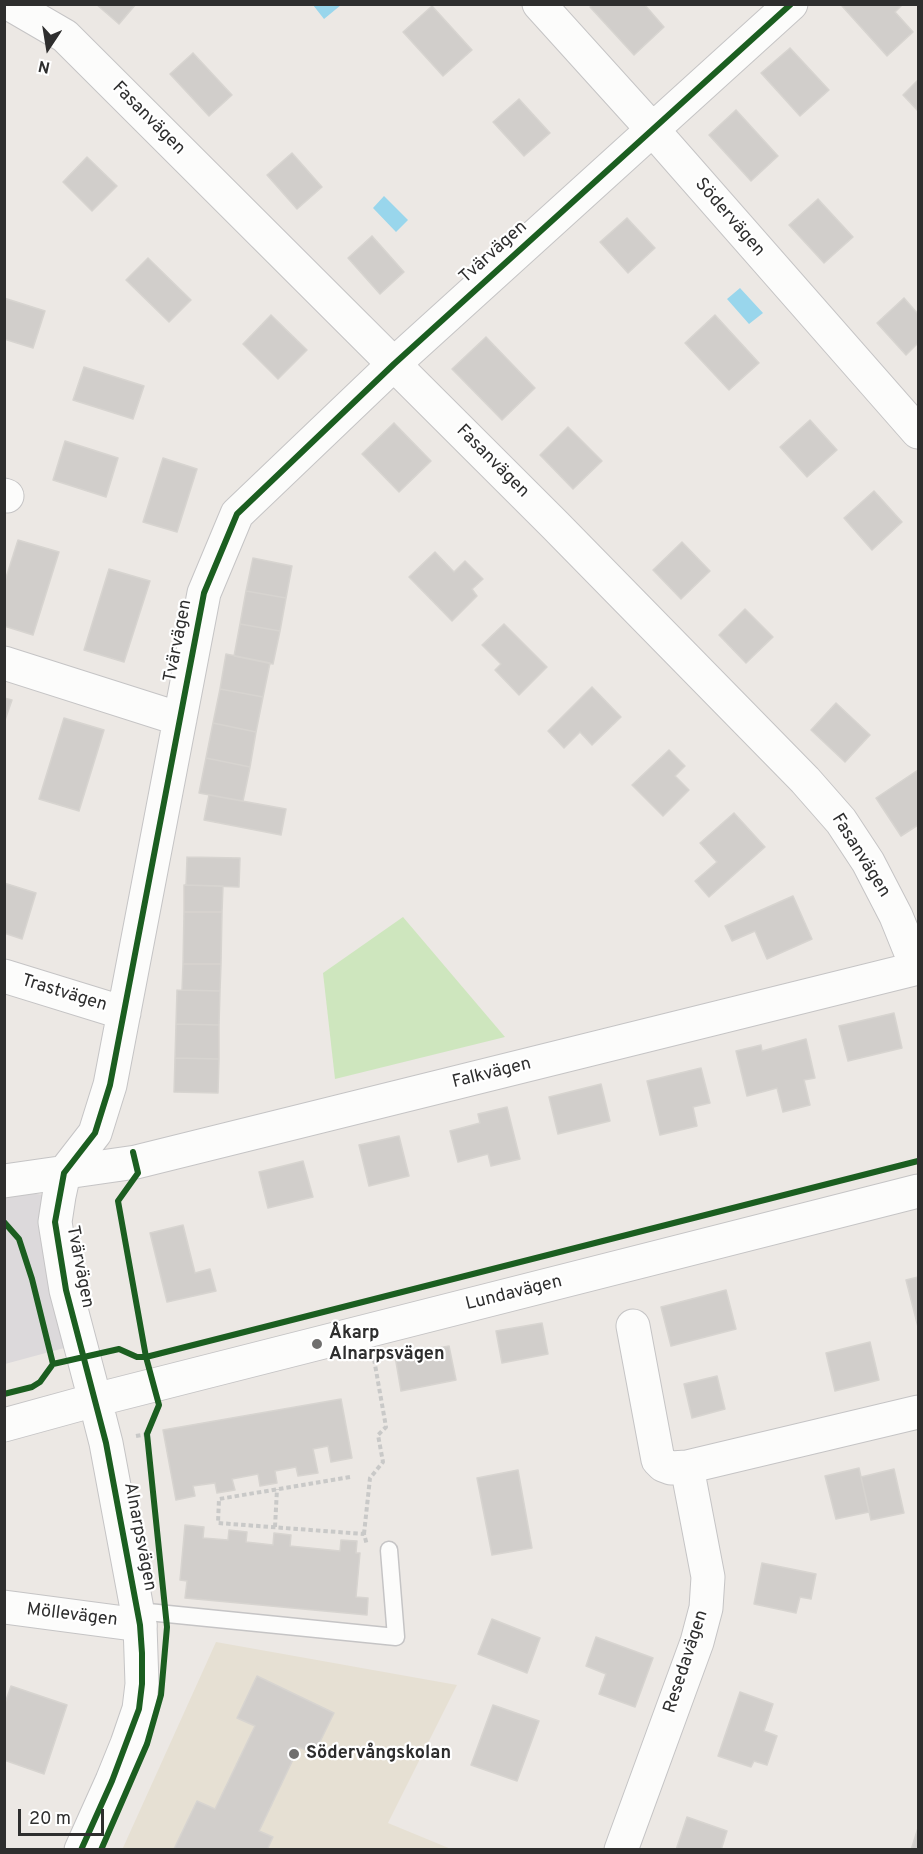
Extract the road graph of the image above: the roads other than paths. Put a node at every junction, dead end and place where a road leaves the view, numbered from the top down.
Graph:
1 (10, 4) edge
2 (539, 4) edge
3 (791, 4) edge
4 (652, 129) junction
5 (394, 364) junction
6 (918, 432) edge
7 (4, 663) edge
8 (180, 719) junction
9 (917, 968) edge
10 (4, 976) edge
11 (124, 1013) junction
12 (64, 1173) junction
13 (4, 1180) edge
14 (918, 1191) edge
15 (633, 1326) dead end
16 (95, 1400) junction
17 (918, 1412) edge
18 (4, 1425) edge
19 (687, 1467) junction
20 (388, 1550) road end
21 (4, 1607) edge
22 (139, 1618) junction
23 (81, 1850) edge
24 (621, 1850) edge

1 - 5 street, Fasanvägen
2 - 4 street, Södervägen
3 - 4 street, Tvärvägen
4 - 5 street, Tvärvägen
4 - 6 street, Södervägen
5 - 8 street, Tvärvägen
5 - 9 street, Fasanvägen
7 - 8 street
8 - 11 street, Tvärvägen
9 - 12 street, Falkvägen
10 - 11 street, Trastvägen
11 - 12 street, Tvärvägen
12 - 13 street, Falkvägen
12 - 16 street, Tvärvägen
14 - 16 street, Lundavägen
15 - 19 street
16 - 18 street, Lundavägen
16 - 22 street, Alnarpsvägen
17 - 19 street
19 - 24 street, Resedavägen
20 - 22 lane
21 - 22 street, Möllevägen
22 - 23 street, Alnarpsvägen

